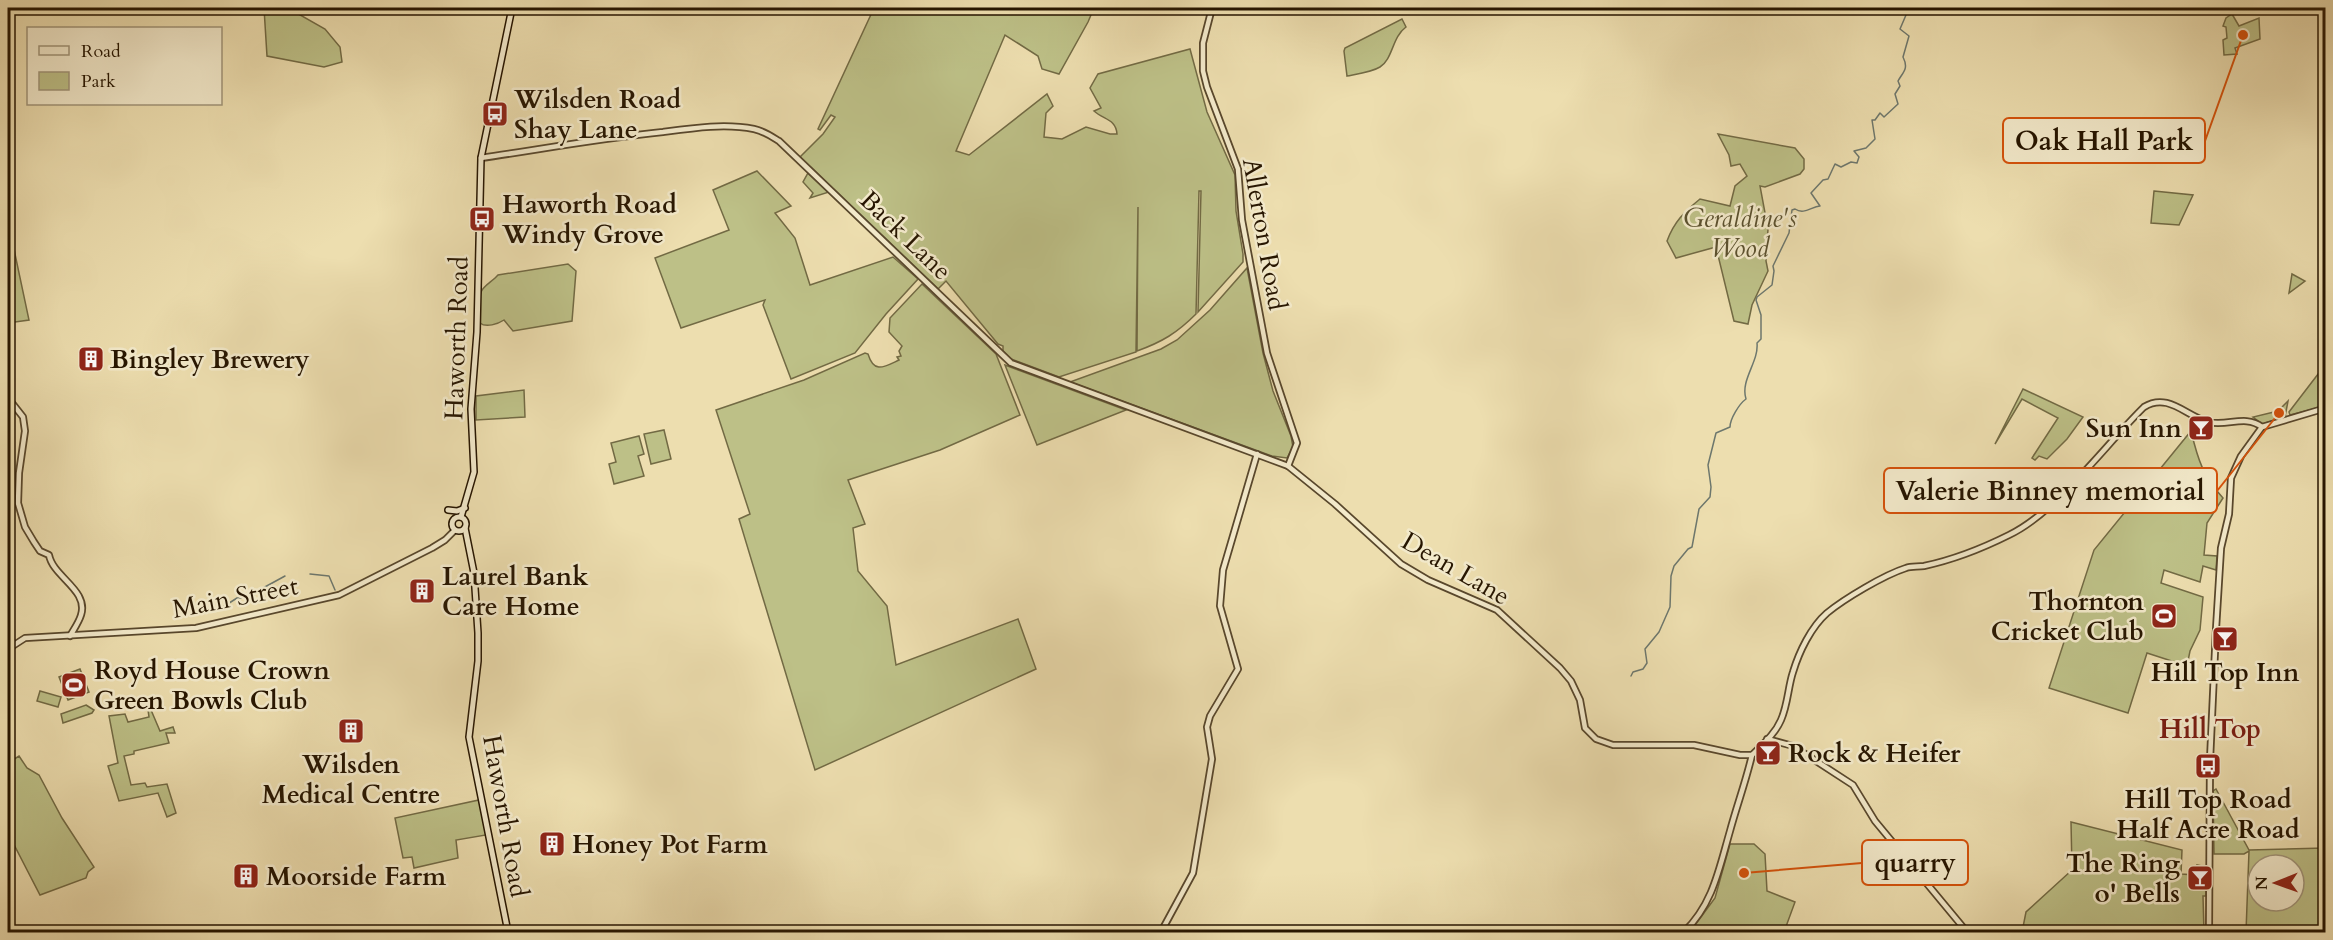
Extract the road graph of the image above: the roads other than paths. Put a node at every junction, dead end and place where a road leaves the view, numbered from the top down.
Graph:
1 (512, 8) edge
2 (1212, 8) edge
3 (481, 158) junction
4 (8, 398) edge
5 (2325, 408) edge
6 (2262, 427) junction
7 (1257, 454) junction
8 (1288, 466) junction
9 (465, 508) junction
10 (448, 510) dead end
11 (462, 517) junction
12 (465, 528) junction
13 (455, 530) junction
14 (70, 636) junction
15 (8, 649) edge
16 (1767, 739) junction
17 (1752, 754) junction
18 (508, 933) edge
19 (1161, 933) edge
20 (1684, 933) edge
21 (1967, 933) edge
22 (2210, 933) edge

1 - 3 main road, Haworth Road
2 - 8 street, Allerton Road
3 - 7 street, Back Lane
3 - 9 main road, Haworth Road
4 - 14 street
5 - 6 street
6 - 16 street
6 - 22 street
7 - 8 street, Back Lane
7 - 19 street
8 - 17 street, Dean Lane
9 - 10 main road
9 - 11 main road, Haworth Road
11 - 12 main road, Haworth Road
11 - 13 main road, Haworth Road
12 - 13 main road
12 - 18 main road, Haworth Road
13 - 14 street, Main Street
14 - 15 street, Main Street
16 - 17 street
16 - 21 street
17 - 20 street

